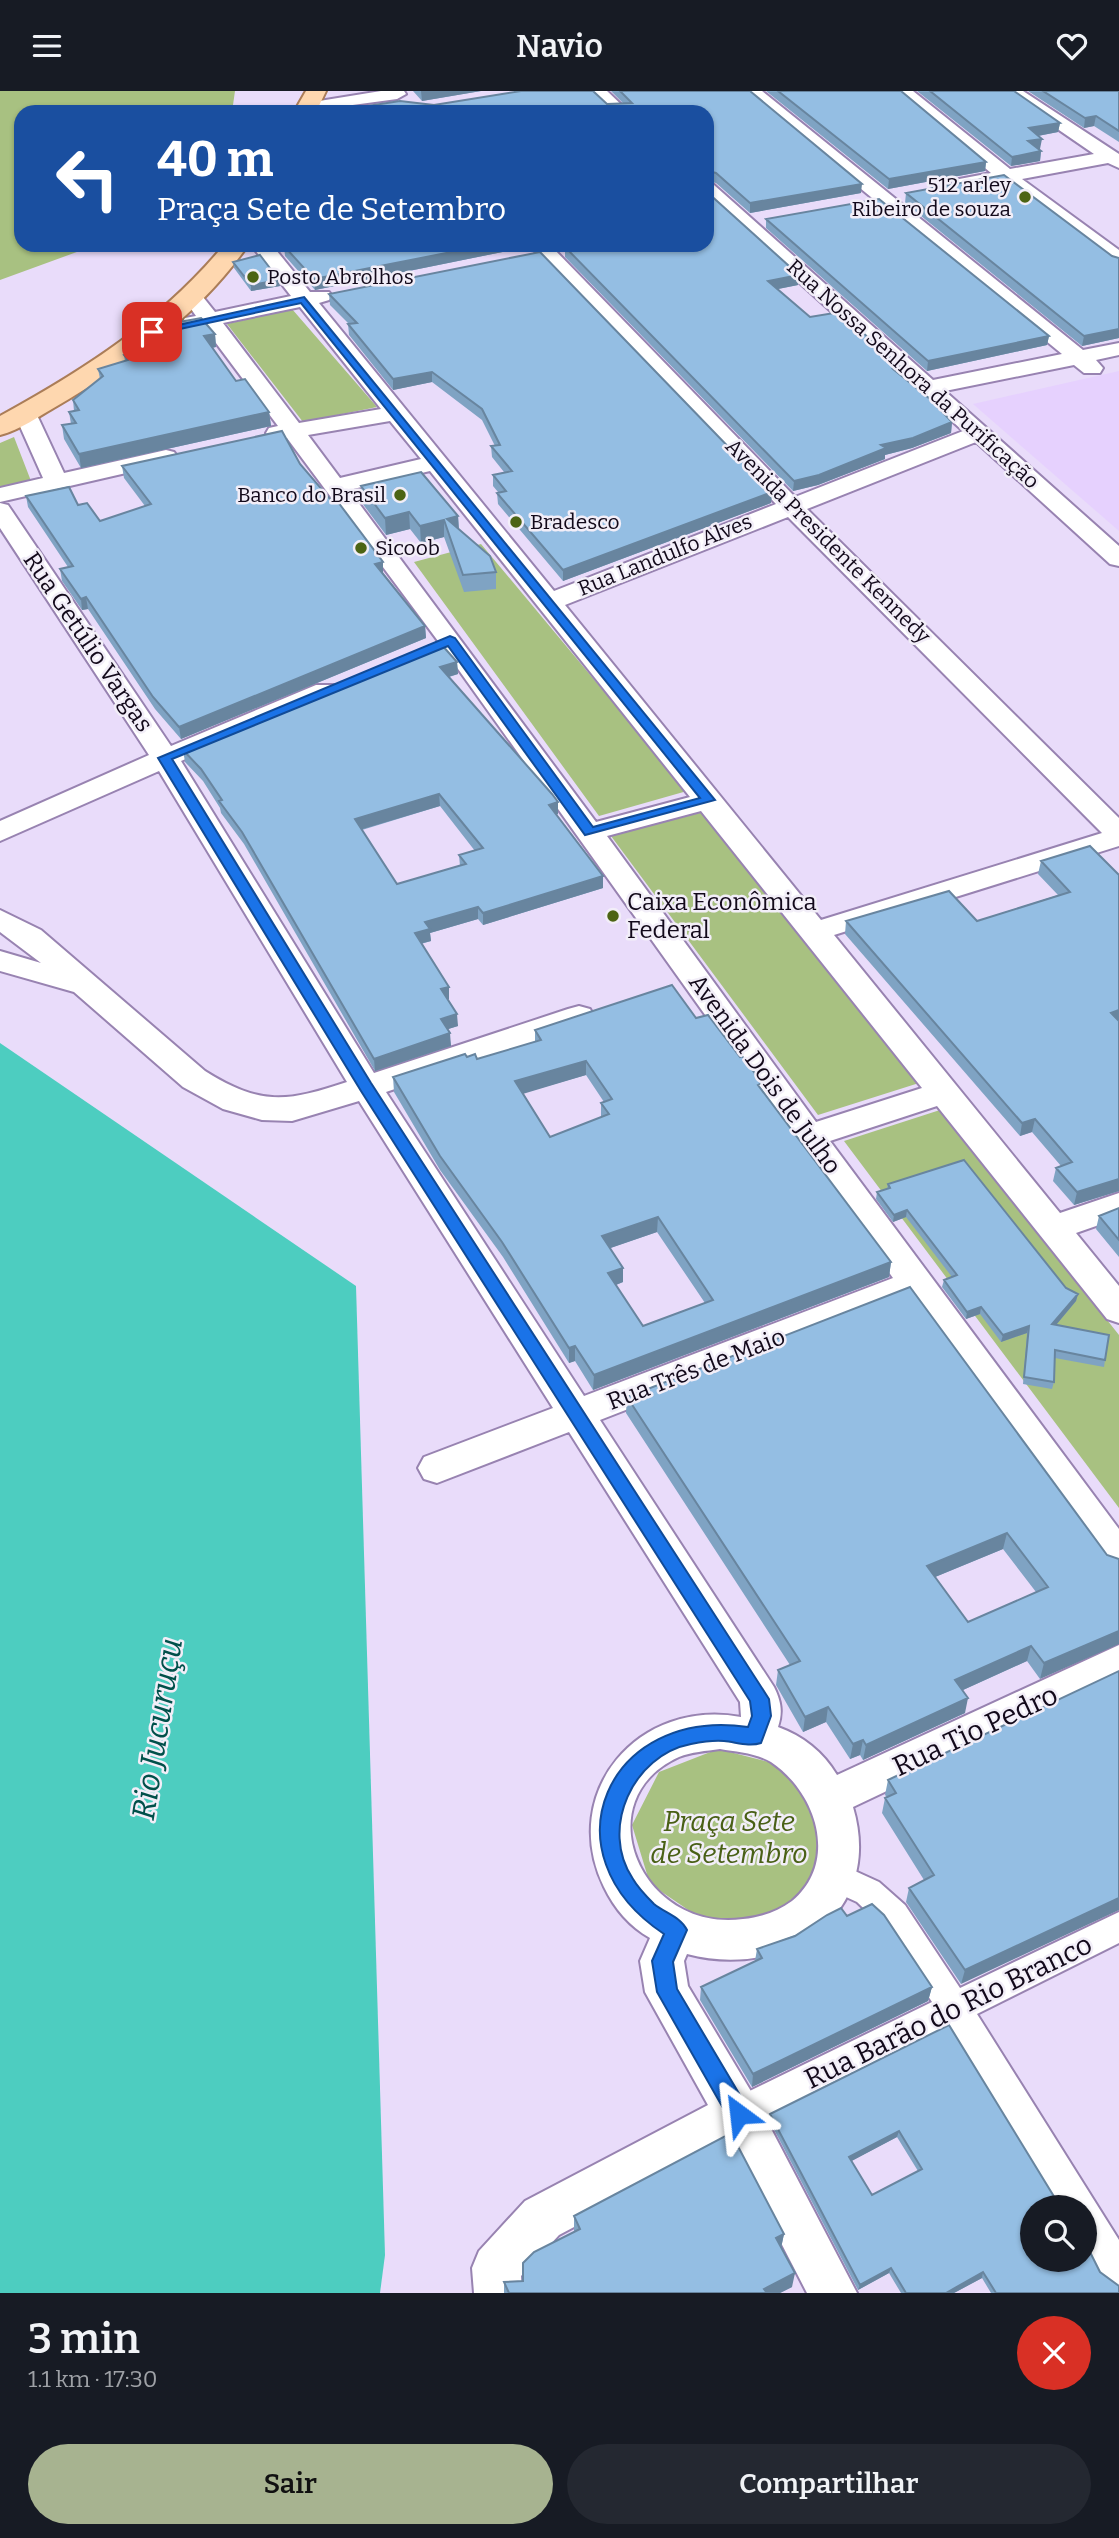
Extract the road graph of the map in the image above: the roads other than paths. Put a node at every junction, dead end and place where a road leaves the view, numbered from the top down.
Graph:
1 (596, 91) edge
2 (751, 91) edge
3 (902, 91) edge
4 (1011, 91) edge
5 (395, 93) edge
6 (309, 104) edge
7 (612, 105) edge
8 (1115, 159) edge
9 (1005, 175) junction
10 (938, 188) edge
11 (911, 193) edge
12 (714, 195) edge
13 (884, 198) junction
14 (859, 202) edge
15 (740, 218) junction
16 (770, 218) edge
17 (714, 219) edge
18 (230, 252) edge
19 (266, 252) edge
20 (545, 252) edge
21 (1119, 260) edge
22 (344, 292) edge
23 (192, 296) junction
24 (304, 300) junction
25 (211, 320) junction
26 (152, 332) junction
27 (1119, 349) edge
28 (1119, 362) edge
29 (1085, 363) junction
30 (934, 394) junction
31 (24, 413) junction
32 (395, 413) junction
33 (0, 427) edge
34 (295, 430) junction
35 (977, 434) junction
36 (255, 438) edge
37 (188, 453) edge
38 (434, 463) junction
39 (56, 481) junction
40 (335, 487) junction
41 (0, 495) edge
42 (790, 505) junction
43 (0, 510) edge
44 (1119, 559) edge
45 (549, 602) junction
46 (351, 681) edge
47 (165, 758) junction
48 (709, 800) junction
49 (0, 832) edge
50 (590, 832) junction
51 (1119, 836) edge
52 (0, 919) edge
53 (813, 932) junction
54 (0, 961) edge
55 (84, 985) junction
56 (602, 1009) edge
57 (366, 1087) junction
58 (944, 1092) junction
59 (810, 1136) junction
60 (1119, 1205) edge
61 (1053, 1228) junction
62 (915, 1283) junction
63 (1119, 1310) edge
64 (577, 1416) junction
65 (437, 1468) dead end
66 (1119, 1558) edge
67 (1119, 1662) edge
68 (754, 1737) junction
69 (830, 1798) junction
70 (833, 1876) junction
71 (1119, 1927) edge
72 (676, 1930) junction
73 (954, 2007) junction
74 (739, 2114) junction
75 (1071, 2195) edge
76 (1097, 2237) edge
77 (1119, 2273) edge
78 (498, 2293) edge
79 (833, 2293) edge

1 - 7 street
2 - 13 street
3 - 9 street
4 - 8 street
5 - 6 street
8 - 9 street
9 - 10 street
9 - 21 street
11 - 13 street
12 - 15 street, Rua Nossa Senhora da Purificação
13 - 14 street
13 - 29 street
15 - 16 street
15 - 17 street
15 - 30 street, Rua Nossa Senhora da Purificação
18 - 23 main road
19 - 24 street
20 - 42 street, Avenida Presidente Kennedy
22 - 24 street
23 - 25 street, Avenida Dois de Julho
23 - 26 main road
24 - 25 street
24 - 32 street
25 - 26 street
25 - 34 street, Avenida Dois de Julho
26 - 31 main road
27 - 29 street
28 - 29 street
29 - 30 street
30 - 35 street, Rua Nossa Senhora da Purificação
31 - 33 main road
31 - 39 street
32 - 34 street
32 - 38 street
34 - 36 street
34 - 40 street, Avenida Dois de Julho
35 - 42 street, Rua Landulfo Alves
35 - 44 street, Rua Nossa Senhora da Purificação
37 - 39 street
38 - 40 street
38 - 45 street
39 - 41 street
40 - 50 street, Avenida Dois de Julho
42 - 45 street, Rua Landulfo Alves
42 - 51 street, Avenida Presidente Kennedy
43 - 47 street, Rua Getúlio Vargas
45 - 48 street
46 - 47 street
47 - 49 street
47 - 57 street, Rua Getúlio Vargas
48 - 50 street
48 - 53 street
50 - 59 street, Avenida Dois de Julho
51 - 53 street
52 - 55 street
53 - 58 street
54 - 55 street
55 - 57 street
56 - 57 street
57 - 64 street, Rua Getúlio Vargas
58 - 59 street
58 - 61 street
59 - 62 street, Avenida Dois de Julho
60 - 61 street
61 - 63 street
62 - 64 street, Rua Três de Maio
62 - 66 street, Avenida Dois de Julho
64 - 65 street, Rua Três de Maio
64 - 68 street, Rua Getúlio Vargas
67 - 69 street, Rua Tio Pedro
68 - 69 street
68 - 72 street
69 - 70 street
70 - 72 street
70 - 73 street
71 - 73 street, Rua Barão do Rio Branco
72 - 74 street
73 - 74 street, Rua Barão do Rio Branco
73 - 75 street
74 - 78 street
74 - 79 street
76 - 77 street

